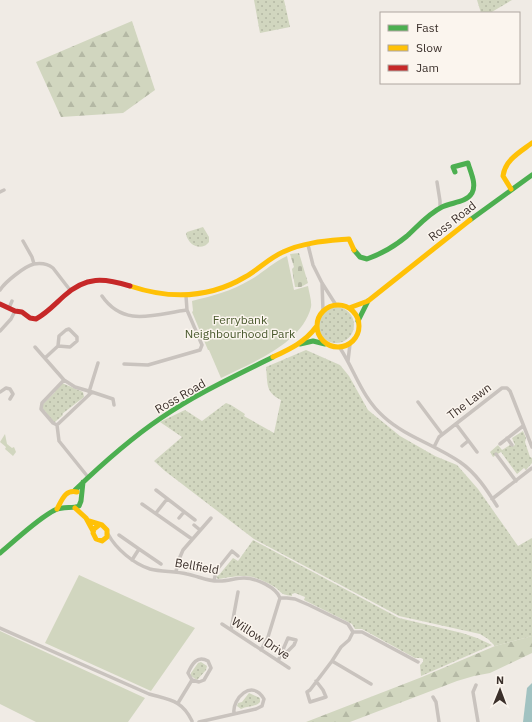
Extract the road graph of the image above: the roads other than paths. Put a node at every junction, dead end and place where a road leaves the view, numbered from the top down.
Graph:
1 (532, 143) edge
2 (455, 172) dead end
3 (532, 175) edge
4 (437, 182) dead end
5 (511, 189) junction
6 (440, 208) junction
7 (23, 241) dead end
8 (308, 245) junction
9 (34, 264) junction
10 (0, 281) edge
11 (322, 283) junction
12 (4, 285) junction
13 (0, 290) edge
14 (70, 290) junction
15 (102, 296) dead end
16 (186, 296) junction
17 (12, 301) dead end
18 (368, 301) junction
19 (0, 304) edge
20 (336, 305) junction
21 (9, 308) junction
22 (349, 308) junction
23 (187, 310) junction
24 (323, 310) junction
25 (15, 311) junction
26 (358, 321) junction
27 (316, 327) junction
28 (0, 331) edge
29 (325, 344) junction
30 (350, 344) junction
31 (298, 345) junction
32 (58, 346) junction
33 (35, 347) dead end
34 (340, 348) junction
35 (45, 358) junction
36 (348, 361) junction
37 (98, 363) dead end
38 (124, 364) dead end
39 (64, 380) junction
40 (0, 392) edge
41 (91, 392) junction
42 (10, 399) dead end
43 (418, 402) dead end
44 (114, 405) dead end
45 (456, 424) junction
46 (57, 425) junction
47 (523, 426) junction
48 (442, 434) junction
49 (508, 438) junction
50 (468, 441) junction
51 (500, 444) dead end
52 (512, 445) dead end
53 (462, 446) dead end
54 (434, 447) junction
55 (532, 447) edge
56 (477, 452) dead end
57 (496, 454) dead end
58 (532, 468) edge
59 (88, 477) junction
60 (516, 481) junction
61 (83, 482) junction
62 (75, 490) junction
63 (156, 490) dead end
64 (63, 498) junction
65 (492, 498) junction
66 (81, 499) junction
67 (167, 499) junction
68 (142, 504) dead end
69 (497, 506) dead end
70 (67, 507) junction
71 (75, 508) junction
72 (57, 509) junction
73 (83, 512) junction
74 (184, 512) junction
75 (156, 513) junction
76 (179, 518) dead end
77 (211, 518) dead end
78 (89, 520) junction
79 (195, 520) dead end
80 (99, 525) junction
81 (194, 525) dead end
82 (200, 530) junction
83 (93, 531) junction
84 (108, 534) junction
85 (119, 535) dead end
86 (192, 539) junction
87 (103, 540) junction
88 (112, 542) junction
89 (232, 546) dead end
90 (139, 549) junction
91 (232, 551) junction
92 (0, 553) edge
93 (238, 556) dead end
94 (132, 560) junction
95 (161, 564) dead end
96 (176, 571) junction
97 (214, 581) junction
98 (238, 592) dead end
99 (280, 598) junction
100 (222, 624) dead end
101 (0, 628) edge
102 (231, 630) junction
103 (353, 632) junction
104 (261, 650) junction
105 (283, 651) dead end
106 (278, 661) junction
107 (332, 661) junction
108 (418, 662) dead end
109 (289, 668) dead end
110 (192, 680) junction
111 (315, 683) junction
112 (371, 684) dead end
113 (476, 685) dead end
114 (433, 697) dead end
115 (178, 703) junction
116 (234, 714) junction
117 (192, 722) edge
118 (198, 722) edge
119 (439, 722) edge
120 (478, 722) edge

1 - 5 main road
2 - 6 main road
3 - 5 main road, Ross Road
4 - 6 street
5 - 18 main road, Ross Road
6 - 8 main road
7 - 9 street
8 - 11 street
8 - 16 main road
9 - 12 street
9 - 14 street
10 - 12 street
11 - 20 street
11 - 24 street
12 - 13 street
14 - 16 main road
14 - 25 main road
15 - 23 street
16 - 23 street
17 - 21 street
18 - 22 main road
18 - 26 main road
19 - 21 main road
20 - 22 main road
20 - 24 main road
21 - 25 main road
22 - 26 main road
23 - 38 street
24 - 27 main road
25 - 28 street
26 - 30 main road
27 - 29 main road
27 - 31 main road
29 - 31 main road
29 - 34 main road
30 - 34 main road
30 - 36 street
31 - 59 main road, Ross Road
32 - 32 street
32 - 35 street
33 - 35 street
34 - 36 street
35 - 39 street
36 - 54 street
37 - 41 street
39 - 41 street
39 - 46 street
40 - 42 street
41 - 44 street
41 - 46 street
43 - 48 street
45 - 47 street, The Lawn
45 - 48 street, The Lawn
45 - 50 street
46 - 59 street
47 - 49 street
47 - 55 street, The Lawn
48 - 54 street, The Lawn
49 - 51 street
49 - 52 street
50 - 53 street
50 - 56 street
54 - 65 street
57 - 60 street
58 - 60 street
59 - 61 main road, Ross Road
60 - 65 street
61 - 62 main road, Ross Road
61 - 66 main road
62 - 64 main road
62 - 66 main road
63 - 67 street
64 - 70 main road
64 - 72 main road
65 - 69 street
66 - 71 main road
66 - 73 main road
67 - 74 street
67 - 75 street
68 - 75 street
70 - 71 main road
70 - 72 main road
71 - 73 main road
72 - 92 main road
73 - 78 main road
74 - 76 street
74 - 79 street
75 - 86 street
77 - 82 street
78 - 80 main road
78 - 83 main road
80 - 83 main road
80 - 84 main road
81 - 82 street
82 - 86 street
83 - 87 main road
84 - 87 main road
84 - 88 street, Bellfield
85 - 90 street
86 - 96 street
87 - 88 street, Bellfield
88 - 94 street, Bellfield
89 - 91 street
90 - 94 street
90 - 95 street
91 - 93 street
91 - 97 street
94 - 96 street, Bellfield
96 - 97 street, Bellfield
97 - 99 street, Bellfield
98 - 102 street
99 - 103 street
99 - 104 street
100 - 102 street, Willow Drive
101 - 115 street
102 - 104 street, Willow Drive
103 - 107 street
103 - 108 street
104 - 106 street, Willow Drive
105 - 106 street
106 - 109 street, Willow Drive
107 - 111 street
107 - 112 street
110 - 110 street
110 - 115 street
111 - 111 street
113 - 120 street
114 - 119 street
115 - 117 street
116 - 116 street
116 - 118 street
117 - 118 street

